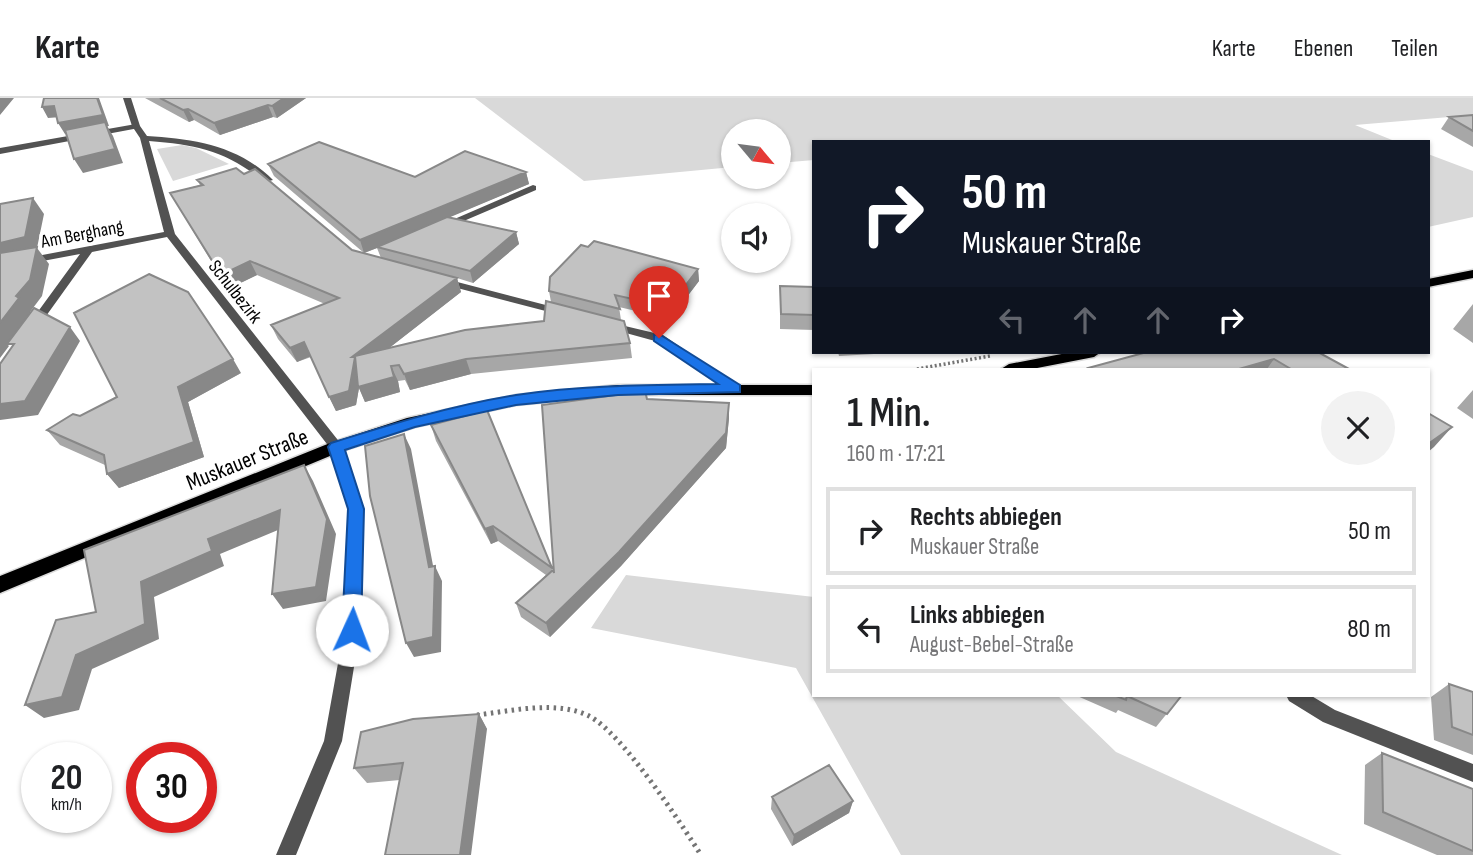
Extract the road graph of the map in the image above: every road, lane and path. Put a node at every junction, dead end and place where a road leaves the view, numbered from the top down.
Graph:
1 (127, 98) edge
2 (136, 126) junction
3 (144, 138) junction
4 (0, 151) edge
5 (274, 185) edge
6 (533, 188) dead end
7 (436, 229) edge
8 (170, 234) junction
9 (88, 250) junction
10 (0, 266) edge
11 (1473, 274) edge
12 (430, 278) edge
13 (1430, 284) edge
14 (578, 317) edge
15 (592, 320) edge
16 (24, 338) edge
17 (1084, 354) edge
18 (998, 355) dead end
19 (946, 367) edge
20 (1014, 368) edge
21 (735, 389) junction
22 (812, 390) edge
23 (336, 447) junction
24 (0, 585) edge
25 (1298, 697) edge
26 (466, 716) edge
27 (1473, 773) edge
28 (286, 855) edge
29 (701, 855) edge

1 - 2 street, Schulbezirk
2 - 3 street, Schulbezirk
2 - 4 street
3 - 5 street
3 - 8 street, Schulbezirk
6 - 7 street
8 - 9 street, Am Berghang
8 - 23 street, Schulbezirk
9 - 10 street, Am Berghang
9 - 16 street
11 - 13 main road
12 - 14 street
15 - 21 street
17 - 20 main road
18 - 19 path
21 - 22 main road, Muskauer Straße
21 - 23 main road, Muskauer Straße
23 - 24 main road, Muskauer Straße
23 - 28 street
25 - 27 street
26 - 29 path

